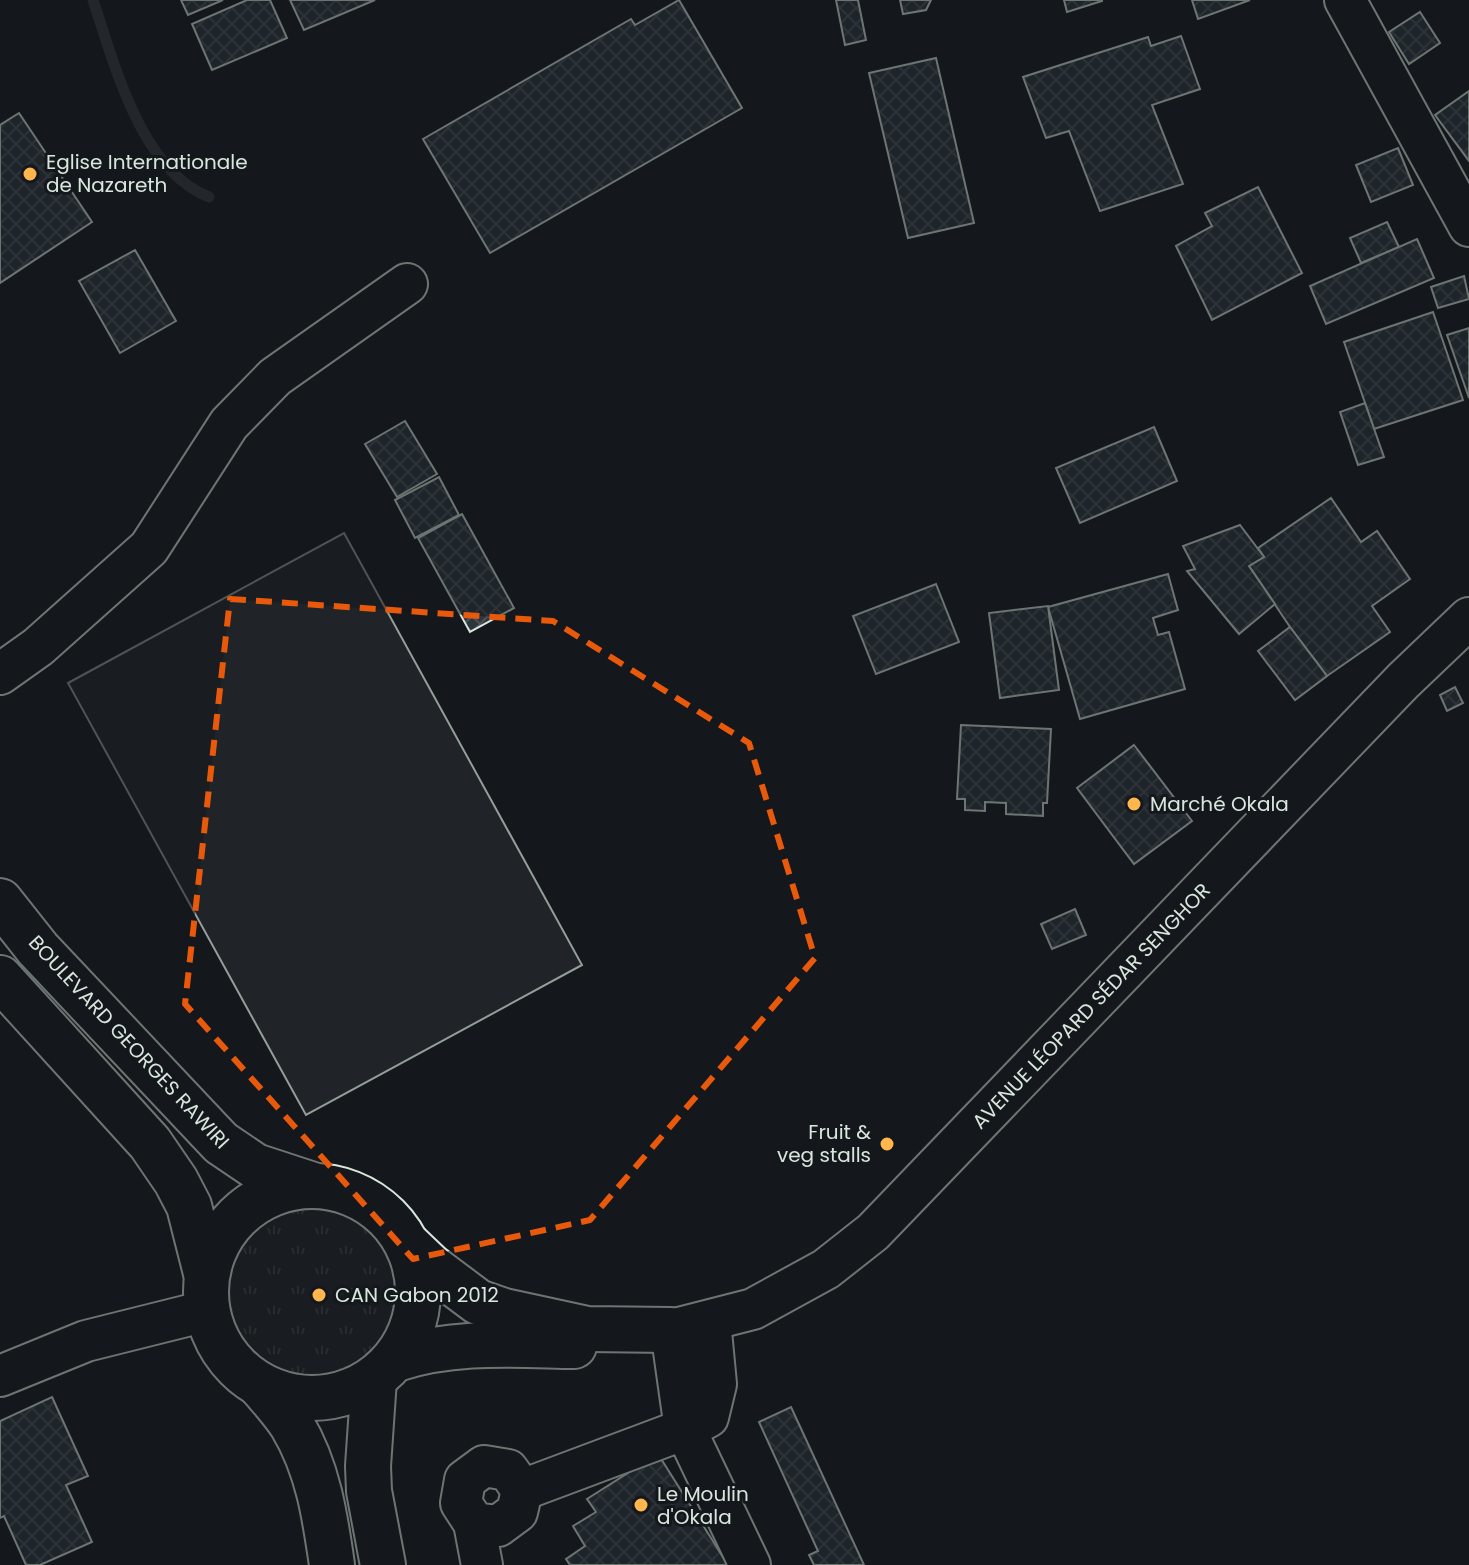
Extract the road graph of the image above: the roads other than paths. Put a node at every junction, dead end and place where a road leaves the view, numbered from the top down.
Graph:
1 (1345, 0) edge
2 (1469, 226) edge
3 (407, 284) dead end
4 (1469, 618) edge
5 (0, 674) edge
6 (0, 901) edge
7 (0, 978) edge
8 (313, 1185) junction
9 (409, 1246) junction
10 (206, 1292) junction
11 (690, 1326) junction
12 (385, 1369) junction
13 (0, 1376) edge
14 (260, 1385) junction
15 (685, 1429) junction
16 (332, 1565) edge
17 (383, 1565) edge
18 (482, 1565) edge
19 (750, 1565) edge

1 - 2 street
3 - 5 street
4 - 11 street, AVENUE LÉOPARD SÉDAR SENGHOR
6 - 8 main road, BOULEVARD GEORGES RAWIRI
7 - 10 main road
8 - 9 main road
8 - 10 main road
9 - 11 main road
9 - 12 main road
10 - 13 street
10 - 14 main road
11 - 12 main road
11 - 15 street
12 - 14 main road
12 - 17 main road
14 - 16 main road
15 - 18 street
15 - 19 street

